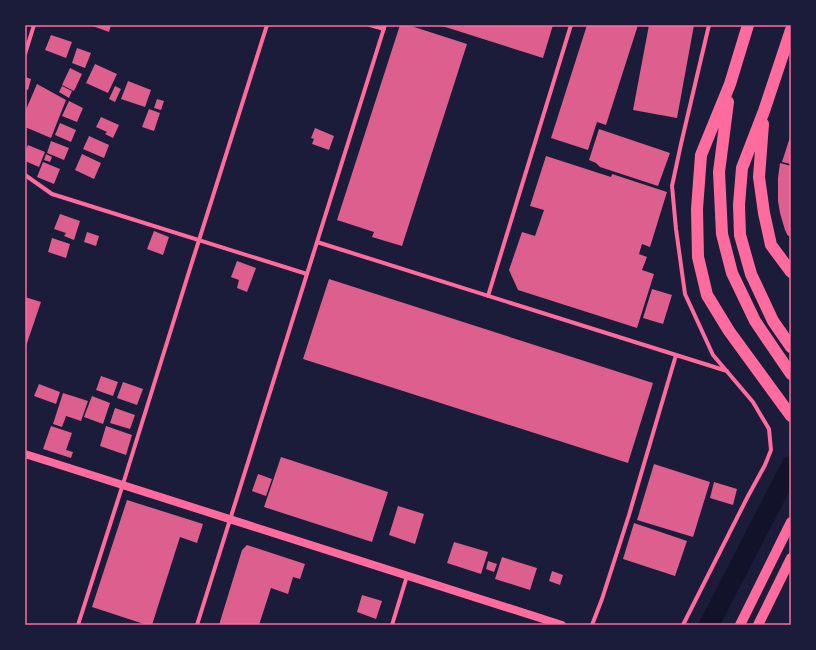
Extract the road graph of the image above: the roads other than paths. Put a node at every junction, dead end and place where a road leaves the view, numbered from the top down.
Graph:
1 (34, 25) edge
2 (268, 25) edge
3 (370, 25) edge
4 (571, 25) edge
5 (709, 25) edge
6 (748, 25) edge
7 (385, 27) edge
8 (791, 30) edge
9 (25, 54) edge
10 (730, 84) junction
11 (764, 111) junction
12 (25, 175) edge
13 (199, 240) junction
14 (317, 242) junction
15 (791, 272) edge
16 (307, 274) junction
17 (488, 296) junction
18 (791, 347) edge
19 (676, 355) junction
20 (728, 372) junction
21 (791, 374) edge
22 (791, 416) edge
23 (25, 454) edge
24 (123, 484) junction
25 (230, 519) junction
26 (791, 522) edge
27 (791, 558) edge
28 (407, 576) junction
29 (78, 625) edge
30 (197, 625) edge
31 (392, 625) edge
32 (562, 625) edge
33 (592, 625) edge
34 (683, 625) edge
35 (740, 625) edge
36 (758, 625) edge

1 - 9 street
2 - 13 street
3 - 7 street
4 - 17 street
5 - 20 street
6 - 10 highway
7 - 14 street
8 - 11 highway
10 - 21 highway
10 - 22 highway
11 - 15 highway
11 - 18 highway
12 - 13 street
13 - 16 street
13 - 24 street
14 - 16 street
14 - 17 street
16 - 25 street
17 - 19 street
19 - 20 street
19 - 33 street
20 - 34 street
23 - 24 main road
24 - 25 main road
24 - 29 street
25 - 28 main road
25 - 30 street
26 - 35 main road
27 - 36 main road
28 - 31 street
28 - 32 main road

